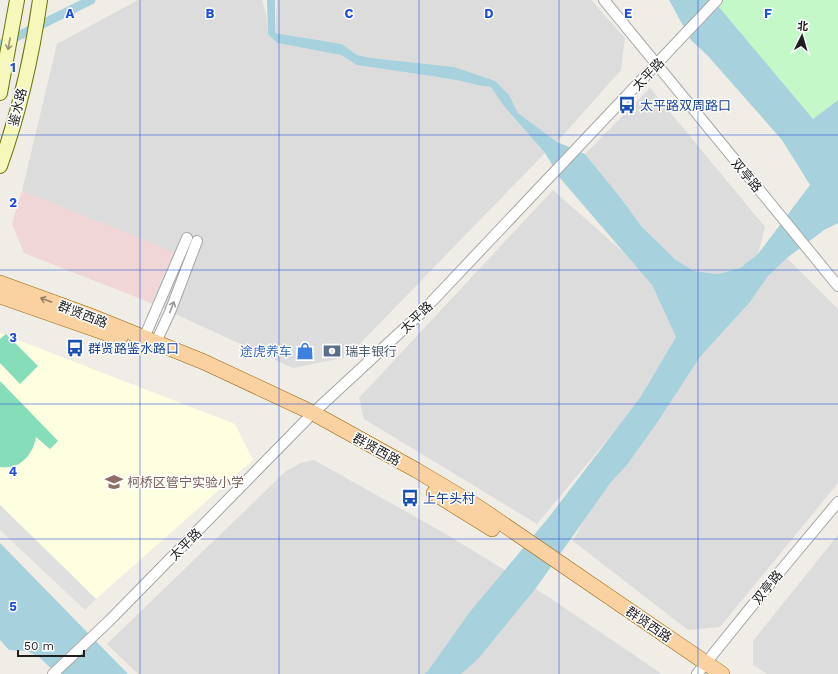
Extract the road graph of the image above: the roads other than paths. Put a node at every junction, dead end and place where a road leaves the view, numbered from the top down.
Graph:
1 (17, 0) edge
2 (40, 0) edge
3 (604, 0) edge
4 (717, 0) edge
5 (656, 65) junction
6 (0, 94) edge
7 (0, 166) edge
8 (187, 238) dead end
9 (197, 241) dead end
10 (0, 283) edge
11 (838, 286) edge
12 (0, 296) edge
13 (150, 340) junction
14 (310, 417) junction
15 (838, 502) edge
16 (702, 670) edge
17 (53, 674) edge
18 (722, 674) edge

1 -> 6 street, 鉴水路
2 - 7 street, 鉴水路
3 - 5 street, 双亭路
4 - 5 street, 太平路
5 - 11 street, 双亭路
5 - 14 street, 太平路
8 - 13 street
13 -> 9 street
13 -> 10 main road, 群贤西路
12 - 14 main road, 群贤西路
13 - 14 main road, 群贤西路
14 - 16 main road, 群贤西路
14 - 17 street, 太平路
15 - 16 street, 双亭路
16 - 18 main road, 群贤西路

